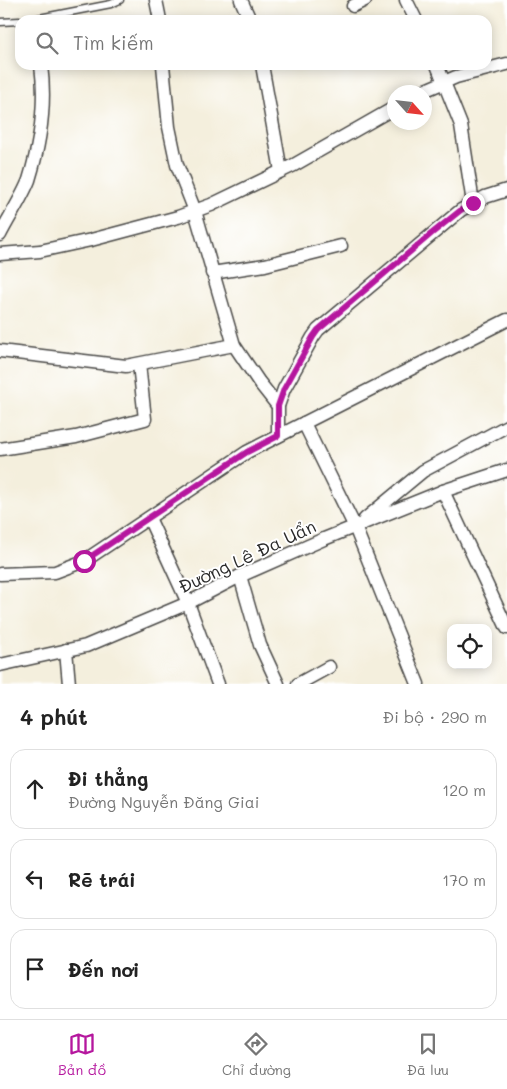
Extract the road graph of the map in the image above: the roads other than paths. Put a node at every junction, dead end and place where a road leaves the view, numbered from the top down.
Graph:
1 (120, 0) edge
2 (156, 0) edge
3 (241, 0) edge
4 (365, 0) edge
5 (406, 0) edge
6 (352, 6) dead end
7 (55, 15) edge
8 (159, 15) edge
9 (248, 15) edge
10 (414, 15) edge
11 (15, 21) edge
12 (0, 22) edge
13 (507, 64) edge
14 (492, 68) edge
15 (42, 70) edge
16 (164, 70) edge
17 (263, 70) edge
18 (439, 70) edge
19 (486, 70) edge
20 (445, 82) junction
21 (432, 87) edge
22 (387, 112) edge
23 (281, 171) junction
24 (507, 190) edge
25 (473, 203) junction
26 (195, 211) junction
27 (0, 234) edge
28 (341, 246) dead end
29 (0, 254) edge
30 (212, 273) junction
31 (507, 320) edge
32 (234, 345) junction
33 (0, 351) edge
34 (139, 364) junction
35 (278, 406) junction
36 (304, 423) junction
37 (507, 426) edge
38 (278, 436) junction
39 (0, 449) edge
40 (507, 470) edge
41 (443, 491) junction
42 (149, 518) junction
43 (355, 527) junction
44 (0, 574) edge
45 (240, 576) junction
46 (188, 603) junction
47 (507, 628) edge
48 (66, 650) junction
49 (0, 665) edge
50 (329, 667) dead end
51 (69, 684) edge
52 (218, 684) edge
53 (278, 684) edge
54 (298, 684) edge
55 (418, 684) edge

1 - 7 lane
2 - 8 street
3 - 9 street
4 - 6 street
5 - 10 street
11 - 12 lane
13 - 14 street
15 - 27 street
16 - 26 street
17 - 23 street
18 - 20 street
19 - 20 street
20 - 21 street
20 - 25 street
22 - 23 street
23 - 26 street
24 - 25 street
25 - 35 street
26 - 29 street
26 - 30 street
28 - 30 street
30 - 32 street
31 - 36 street
32 - 34 street
32 - 35 street
33 - 34 street
34 - 39 street
35 - 38 street
36 - 38 street
36 - 43 street
37 - 43 street
38 - 42 street
40 - 41 street, Đường Lê Đa Uẩn
41 - 43 street, Đường Lê Đa Uẩn
41 - 47 street
42 - 44 street
42 - 46 street
43 - 45 street, Đường Lê Đa Uẩn
43 - 55 street
45 - 46 street, Đường Lê Đa Uẩn
45 - 53 street
46 - 48 street, Đường Lê Đa Uẩn
46 - 52 street
48 - 49 street, Đường Lê Đa Uẩn
48 - 51 street
50 - 54 street

